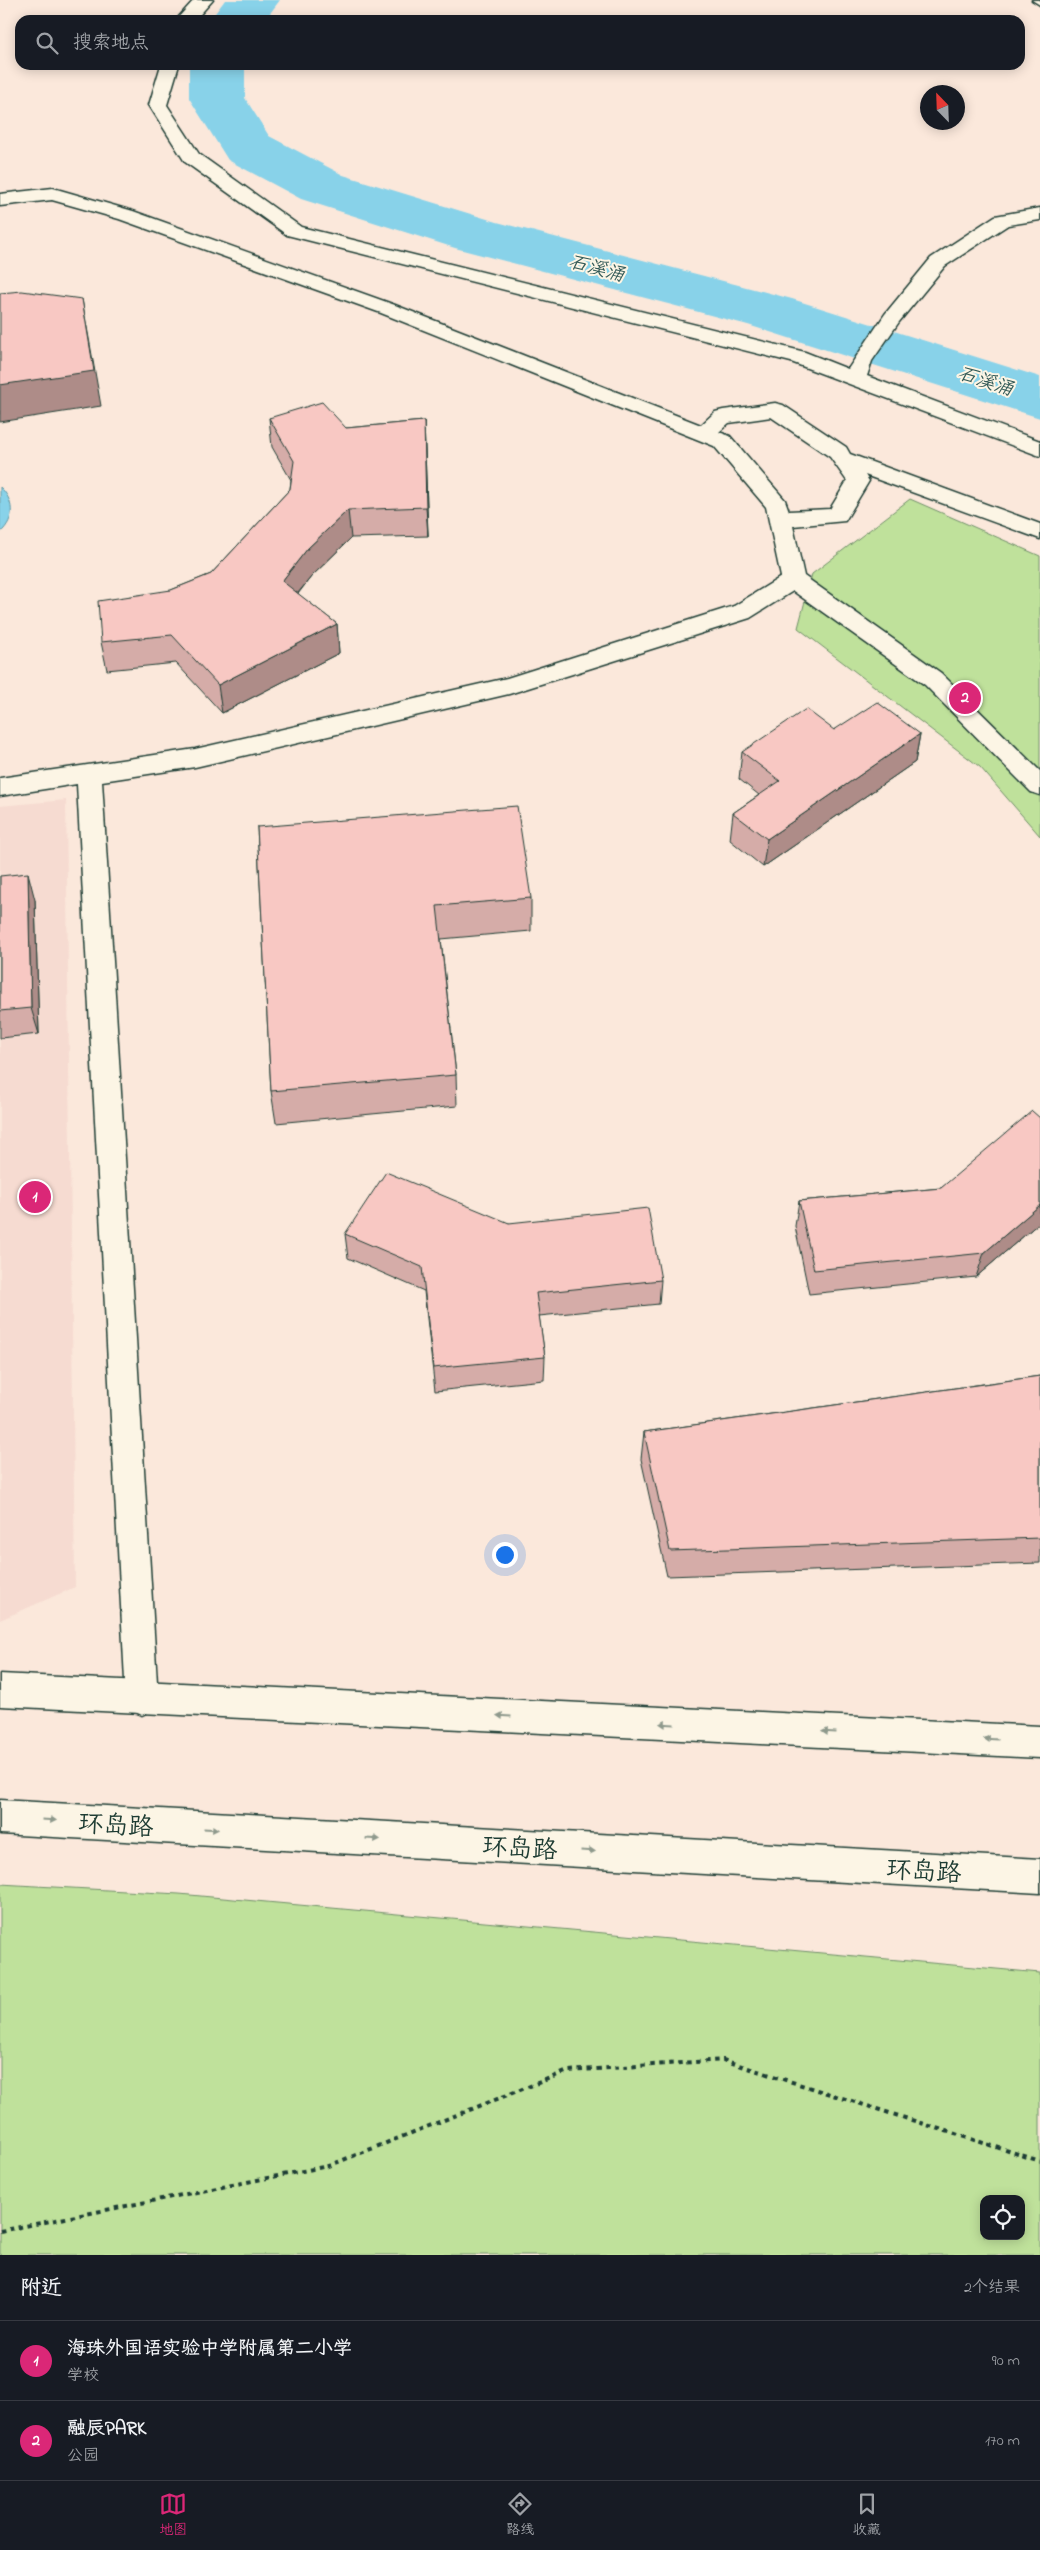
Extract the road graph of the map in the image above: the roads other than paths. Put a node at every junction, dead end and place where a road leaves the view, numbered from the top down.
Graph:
1 (204, 0) edge
2 (190, 15) edge
3 (168, 70) edge
4 (0, 200) edge
5 (1040, 214) edge
6 (858, 370) junction
7 (703, 434) junction
8 (1040, 449) edge
9 (844, 460) junction
10 (780, 519) junction
11 (1040, 532) edge
12 (793, 580) junction
13 (89, 774) junction
14 (1040, 786) edge
15 (0, 787) edge
16 (0, 1690) edge
17 (142, 1698) junction
18 (1040, 1742) edge
19 (0, 1818) edge
20 (1040, 1876) edge

1 - 2 street
3 - 6 street
4 - 7 street
5 - 6 street
6 - 8 street
7 - 9 street
7 - 10 street
9 - 10 street
9 - 11 street
10 - 12 street
12 - 13 street
12 - 14 street
13 - 15 street
13 - 17 street
16 - 17 street
18 -> 17 street
19 -> 20 street, 环岛路

